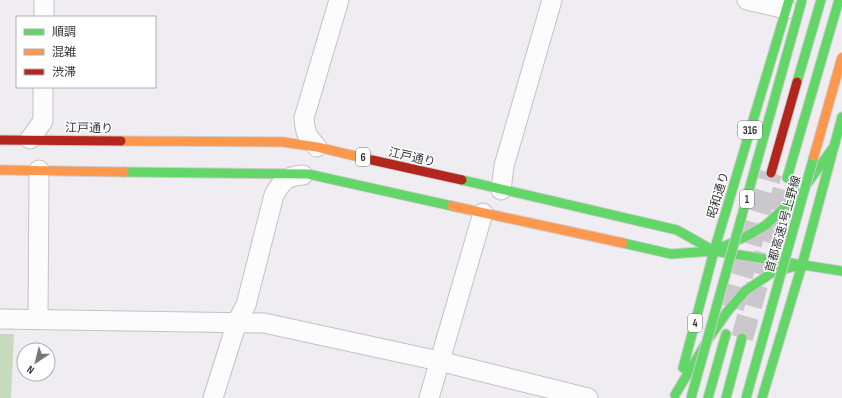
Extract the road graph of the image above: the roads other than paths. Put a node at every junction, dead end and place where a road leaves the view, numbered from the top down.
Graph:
1 (44, 0) edge
2 (339, 0) edge
3 (552, 0) edge
4 (747, 0) edge
5 (821, 0) edge
6 (839, 0) edge
7 (792, 3) edge
8 (44, 16) edge
9 (842, 57) edge
10 (43, 88) edge
11 (842, 117) edge
12 (30, 139) junction
13 (0, 140) edge
14 (317, 147) junction
15 (832, 149) junction
16 (0, 170) edge
17 (39, 170) junction
18 (771, 173) tunnel mouth
19 (308, 174) junction
20 (787, 178) tunnel mouth
21 (501, 190) junction
22 (483, 213) junction
23 (714, 251) junction
24 (802, 264) junction
25 (842, 271) edge
26 (0, 319) edge
27 (38, 319) junction
28 (237, 322) junction
29 (726, 334) dead end
30 (742, 338) tunnel mouth
31 (439, 362) junction
32 (675, 397) edge
33 (213, 398) edge
34 (429, 398) edge
35 (588, 398) edge
36 (691, 398) edge
37 (708, 398) edge
38 (726, 398) edge
39 (746, 398) edge
40 (762, 398) edge

1 - 8 street
2 - 14 street
3 - 21 street
4 - 7 street
5 - 18 main road
6 - 20 main road
7 - 23 main road, 昭和通り / 316
7 - 36 main road, 1, bridge
9 - 39 main road, 首都高速1号上野線, bridge
10 - 12 street
11 - 15 main road
12 - 13 main road, 江戸通り / 6
12 - 14 main road, 江戸通り / 6
14 - 21 main road, 江戸通り / 6
15 - 23 main road
15 - 24 main road
16 - 17 main road, 江戸通り / 6
17 - 19 main road, 江戸通り / 6
17 - 27 street
19 - 22 main road, 江戸通り / 6
19 - 28 street
21 - 23 main road, 江戸通り / 6
22 - 23 main road, 江戸通り / 6
22 - 31 street
23 - 24 main road, 江戸通り
23 - 32 main road, 昭和通り / 4
24 - 25 main road, 江戸通り
24 - 32 main road
24 - 40 main road
26 - 27 street
27 - 28 street
28 - 31 street
28 - 33 street
29 - 37 main road
30 - 38 main road
31 - 34 street
31 - 35 street

